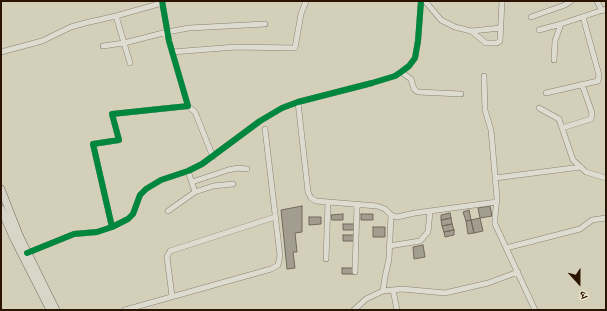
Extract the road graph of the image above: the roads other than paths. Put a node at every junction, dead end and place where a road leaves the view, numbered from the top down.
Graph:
1 (306, 1) edge
2 (421, 1) edge
3 (425, 1) edge
4 (502, 1) edge
5 (571, 1) edge
6 (597, 1) edge
7 (162, 2) edge
8 (604, 10) edge
9 (116, 16) junction
10 (531, 17) dead end
11 (583, 17) junction
12 (265, 24) dead end
13 (561, 24) junction
14 (501, 28) junction
15 (539, 30) dead end
16 (471, 31) junction
17 (168, 32) junction
18 (124, 43) junction
19 (103, 46) dead end
20 (1, 52) edge
21 (172, 52) junction
22 (554, 60) dead end
23 (130, 63) dead end
24 (401, 72) junction
25 (484, 76) dead end
26 (582, 84) junction
27 (546, 93) dead end
28 (461, 94) dead end
29 (298, 102) junction
30 (188, 106) junction
31 (539, 108) dead end
32 (562, 128) junction
33 (265, 129) dead end
34 (213, 157) junction
35 (581, 167) junction
36 (247, 169) dead end
37 (188, 171) junction
38 (495, 178) junction
39 (606, 178) edge
40 (192, 182) junction
41 (233, 184) dead end
42 (1, 189) edge
43 (195, 192) junction
44 (497, 202) junction
45 (328, 203) junction
46 (357, 205) junction
47 (1, 209) edge
48 (168, 211) dead end
49 (430, 212) junction
50 (391, 215) junction
51 (275, 217) junction
52 (606, 218) edge
53 (112, 227) junction
54 (389, 246) junction
55 (506, 248) junction
56 (28, 253) junction
57 (326, 259) dead end
58 (355, 272) dead end
59 (518, 272) junction
60 (393, 290) junction
61 (383, 292) junction
62 (172, 296) junction
63 (50, 310) edge
64 (56, 310) edge
65 (125, 310) edge
66 (354, 310) edge
67 (397, 310) edge
68 (535, 310) edge

1 - 21 street
2 - 24 street
3 - 16 street
4 - 14 street
5 - 10 street
6 - 8 street
7 - 9 street
7 - 17 street
8 - 11 street
9 - 18 street
9 - 20 street
11 - 13 street
11 - 26 street
12 - 17 street
13 - 15 street
13 - 22 street
14 - 16 street
14 - 16 street
17 - 18 street
17 - 21 street
18 - 19 street
18 - 23 street
21 - 30 street
24 - 28 street
24 - 29 street
25 - 38 street
26 - 27 street
26 - 32 street
29 - 34 street
29 - 45 street
30 - 34 street
30 - 53 street
31 - 32 street
32 - 35 street
33 - 51 street
34 - 37 street
35 - 38 street
35 - 39 street
36 - 40 street
37 - 40 street
37 - 53 street
38 - 44 street
40 - 43 street
41 - 43 street
42 - 56 main road
43 - 48 street
44 - 49 street
44 - 55 street
45 - 46 street
45 - 57 street
46 - 50 street
46 - 58 street
47 - 63 main road
49 - 50 street
49 - 54 street
50 - 54 street
51 - 62 street
51 - 62 street
52 - 55 street
53 - 56 street
54 - 61 street
55 - 59 street
56 - 64 main road
59 - 60 street
59 - 68 street
60 - 61 street
60 - 67 street
61 - 66 street
62 - 65 street

